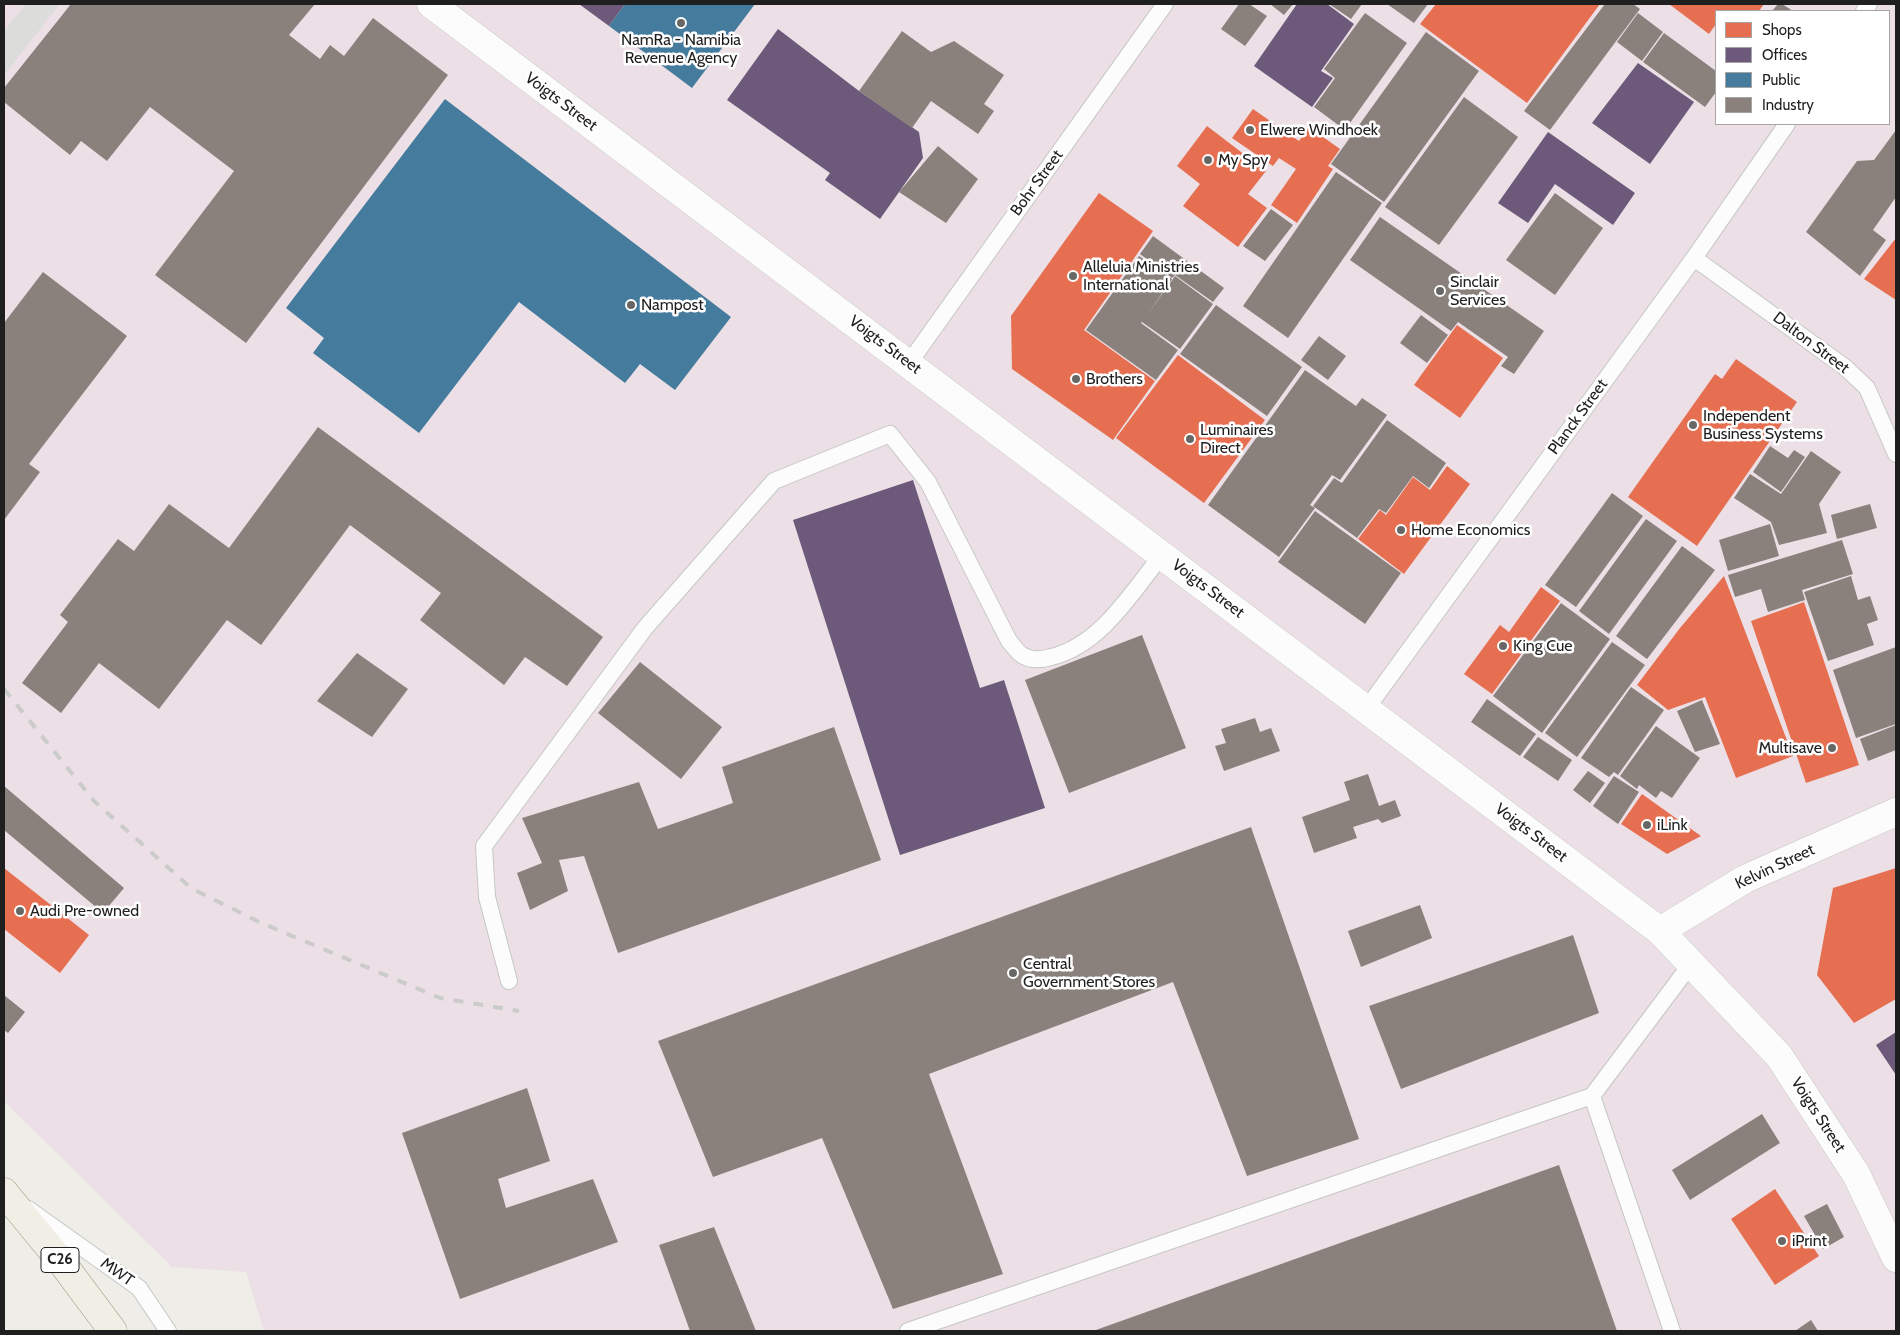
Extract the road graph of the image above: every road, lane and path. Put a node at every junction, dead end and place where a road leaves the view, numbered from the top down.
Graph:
1 (431, 4) edge
2 (1165, 4) edge
3 (1786, 125) edge
4 (1694, 258) junction
5 (909, 363) junction
6 (1896, 454) edge
7 (1162, 555) junction
8 (1367, 708) junction
9 (1896, 812) edge
10 (1660, 931) junction
11 (1691, 964) junction
12 (509, 981) dead end
13 (1592, 1096) junction
14 (4, 1192) edge
15 (1896, 1258) edge
16 (113, 1331) edge
17 (168, 1331) edge
18 (908, 1331) edge
19 (1672, 1331) edge

1 - 5 street, Voigts Street
2 - 5 lane, Bohr Street
3 - 4 lane, Planck Street
4 - 6 lane, Dalton Street
4 - 8 lane, Planck Street
5 - 7 street, Voigts Street
7 - 8 street, Voigts Street
7 - 12 lane
8 - 10 street, Voigts Street
9 - 10 street, Kelvin Street
10 - 11 street, Voigts Street
11 - 13 lane
11 - 15 street, Voigts Street
13 - 18 lane
13 - 19 lane
14 - 16 main road, C26
14 - 17 lane, MWT

